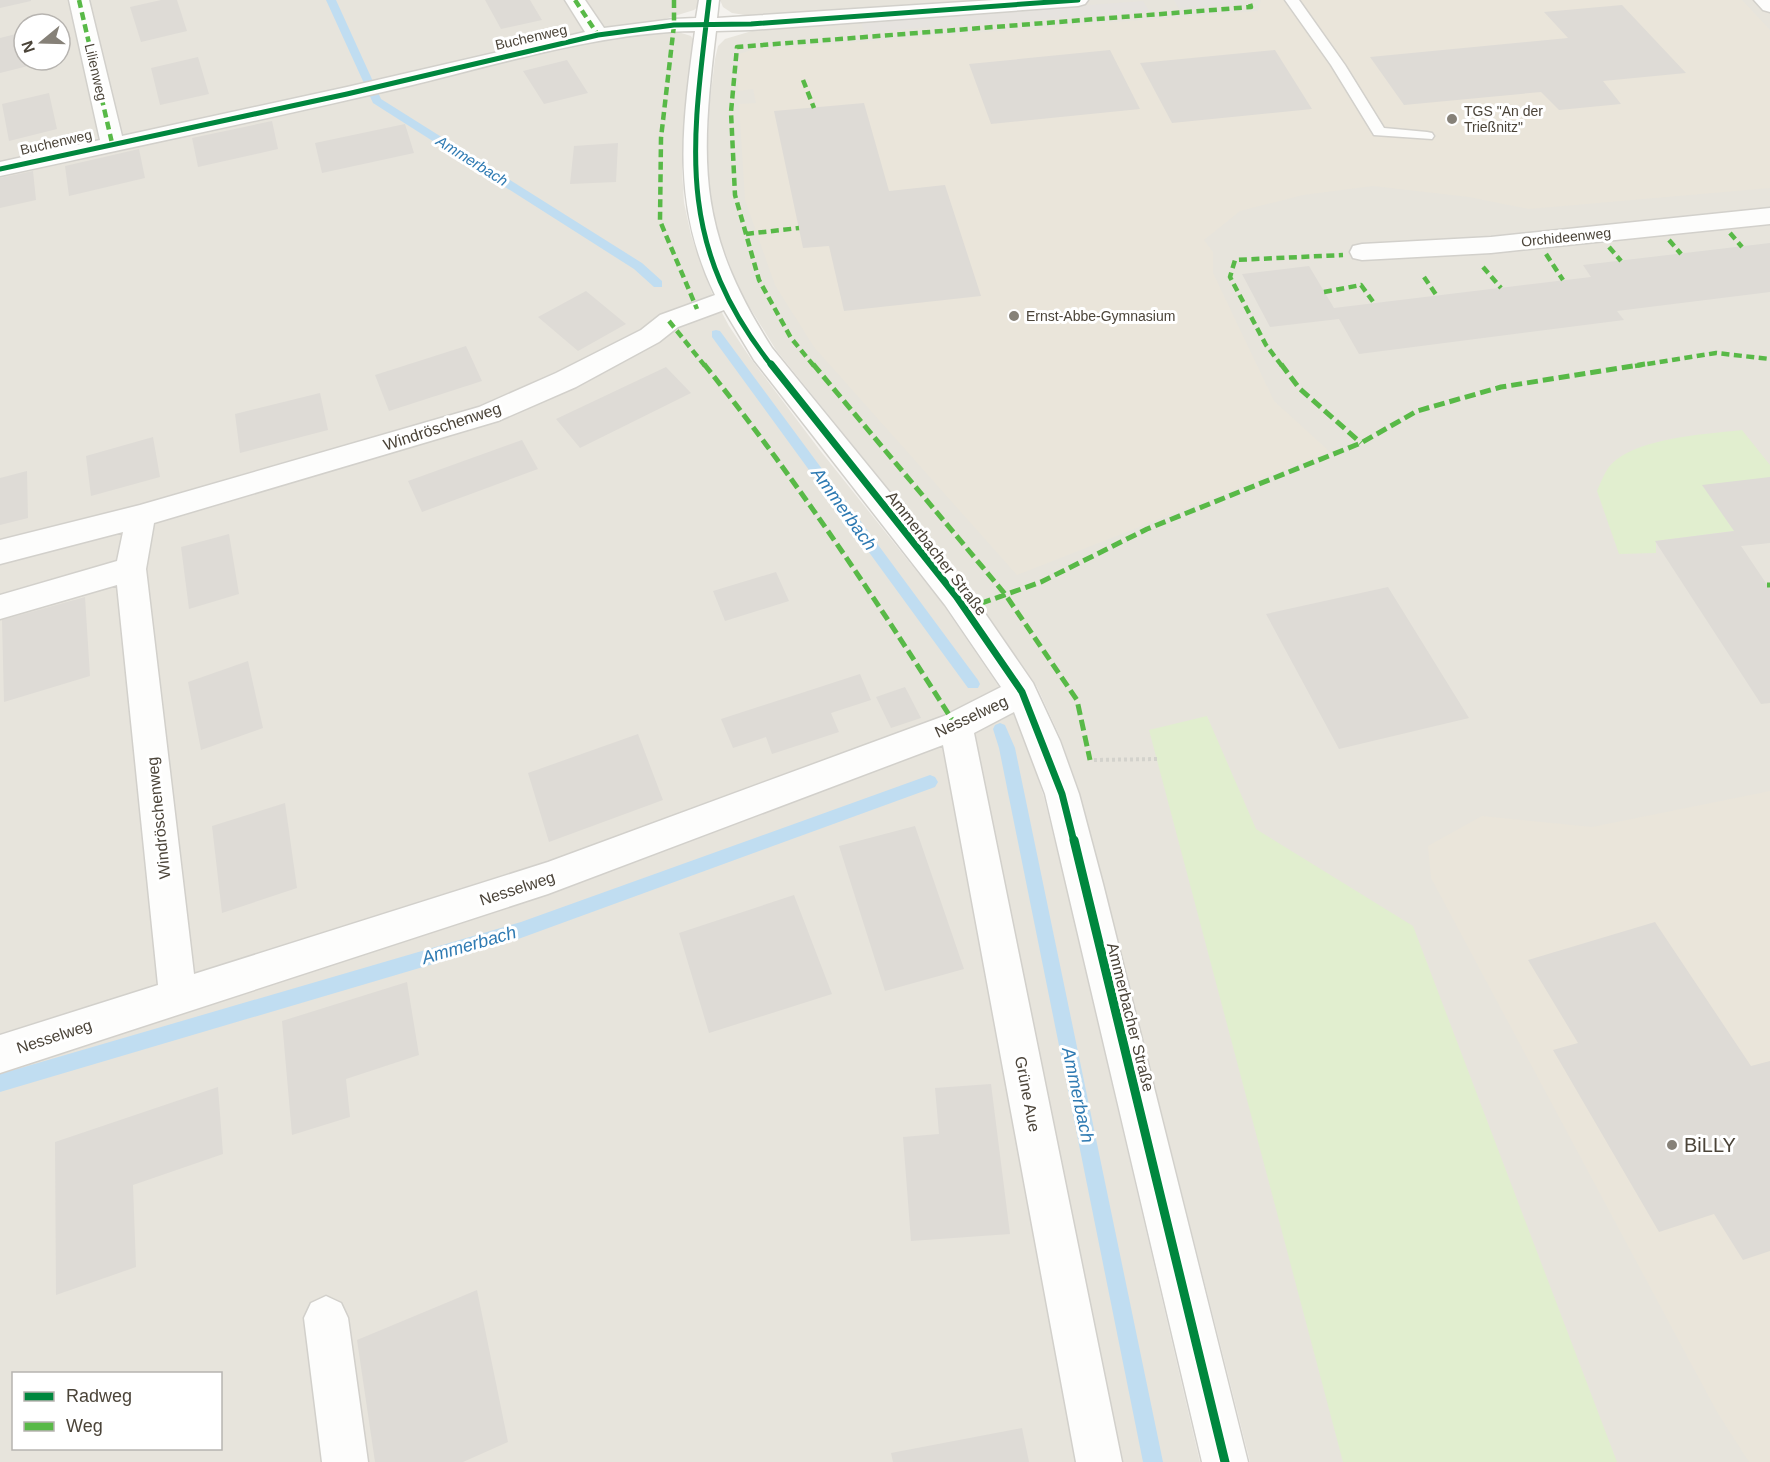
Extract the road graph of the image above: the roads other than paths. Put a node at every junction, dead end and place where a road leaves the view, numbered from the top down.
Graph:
1 (79, 0) edge
2 (575, 0) edge
3 (1078, 0) edge
4 (1292, 0) edge
5 (1764, 0) edge
6 (1021, 2) edge
7 (1770, 6) edge
8 (708, 12) edge
9 (598, 35) junction
10 (1427, 136) dead end
11 (112, 143) junction
12 (0, 169) edge
13 (1770, 216) edge
14 (1362, 252) dead end
15 (729, 299) junction
16 (140, 516) junction
17 (0, 552) edge
18 (130, 569) junction
19 (0, 607) edge
20 (1022, 692) junction
21 (956, 726) junction
22 (178, 996) junction
23 (0, 1054) edge
24 (326, 1318) dead end
25 (345, 1462) edge
26 (1099, 1462) edge
27 (1225, 1462) edge

1 - 11 street, Lilienweg
2 - 9 street
3 - 6 street, Buchenweg
4 - 10 lane
5 - 7 street
6 - 8 street, Buchenweg
8 - 9 street, Buchenweg
8 - 15 street, Ammerbacher Straße
9 - 11 street, Buchenweg
11 - 12 street, Buchenweg
13 - 14 street, Orchideenweg
15 - 16 street, Windröschenweg
15 - 20 street, Ammerbacher Straße
16 - 17 street, Windröschenweg
16 - 18 street, Windröschenweg
18 - 19 street
18 - 22 street, Windröschenweg
20 - 21 street, Nesselweg
20 - 27 street, Ammerbacher Straße
21 - 22 street, Nesselweg
21 - 26 street, Grüne Aue
22 - 23 street, Nesselweg
24 - 25 street

